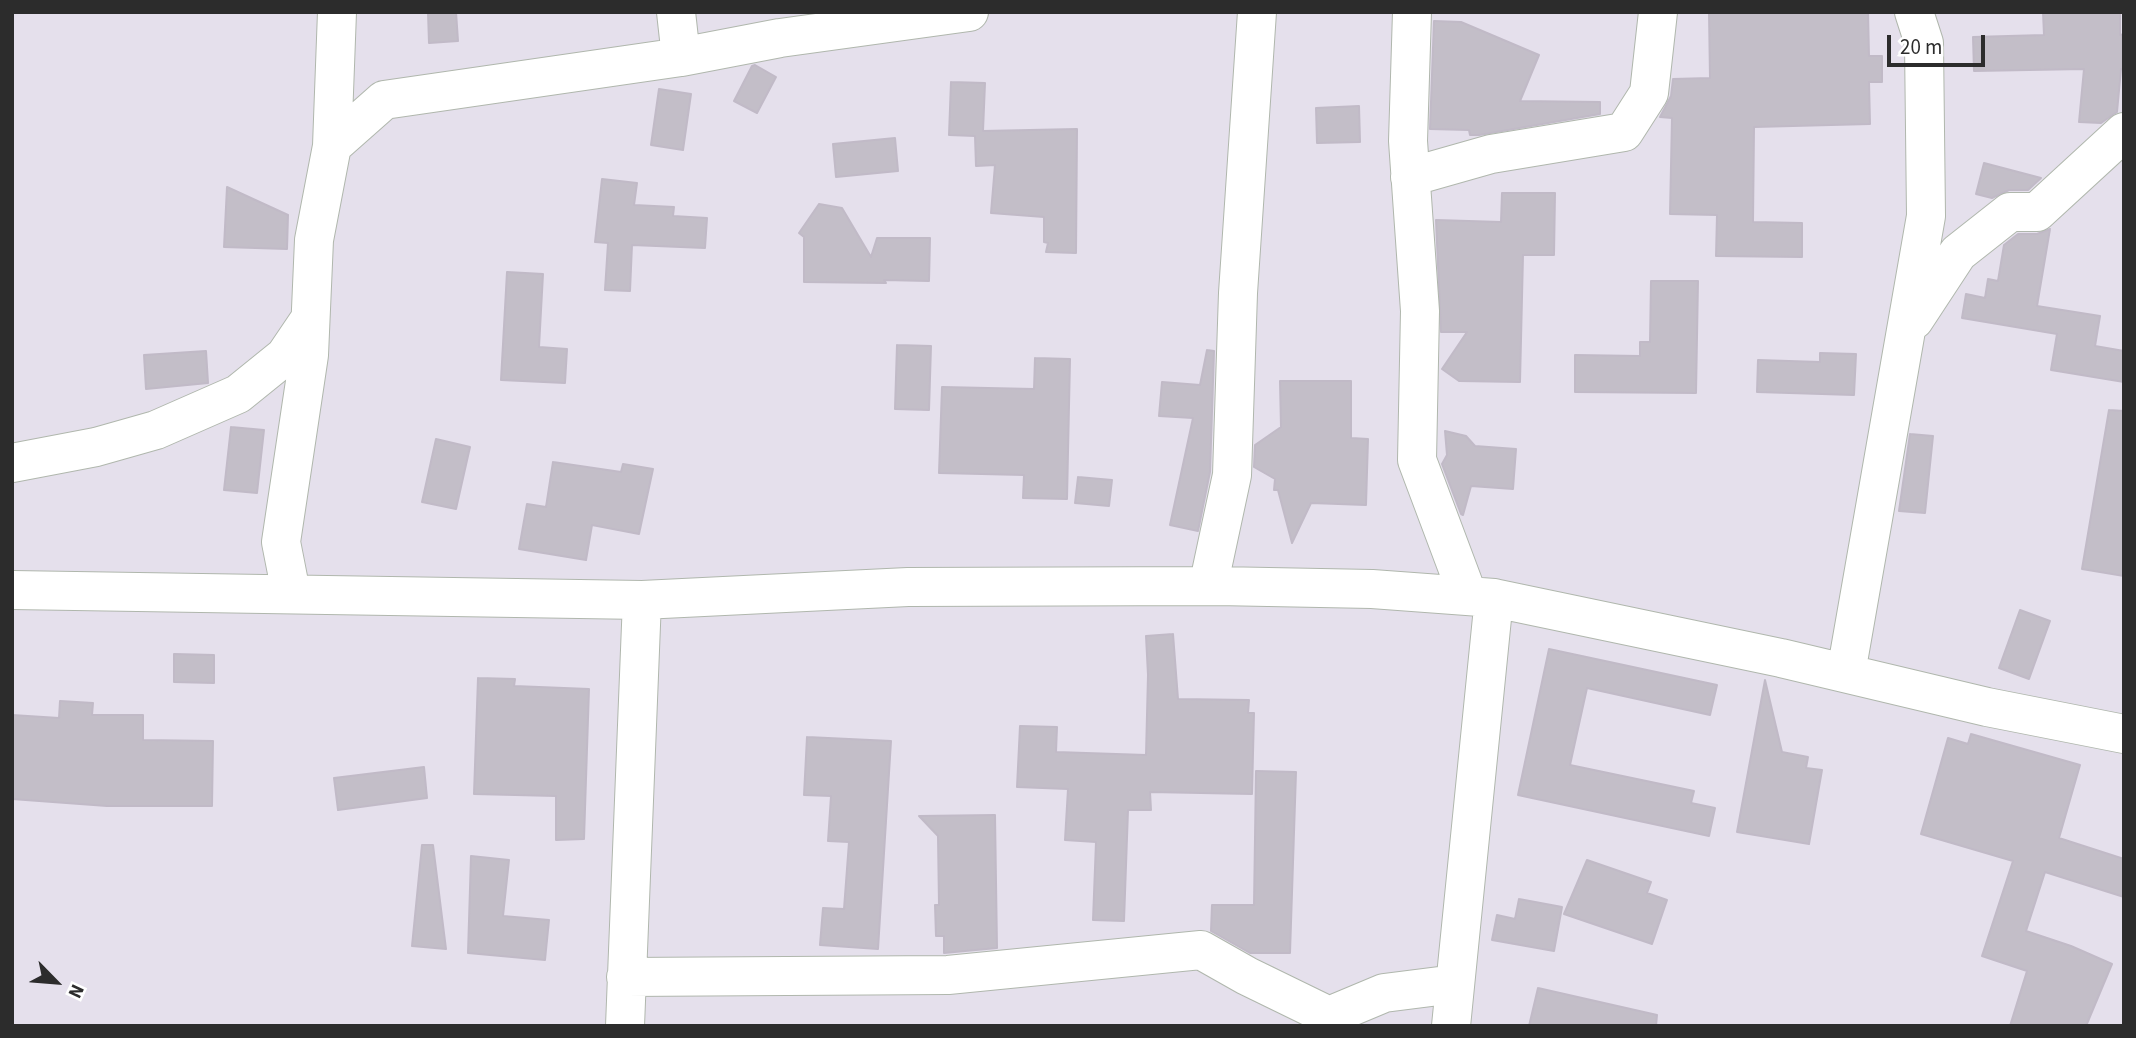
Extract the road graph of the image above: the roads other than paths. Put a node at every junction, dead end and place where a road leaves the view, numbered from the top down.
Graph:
1 (337, 12) edge
2 (676, 12) edge
3 (969, 12) edge
4 (1257, 12) edge
5 (1412, 12) edge
6 (1658, 12) edge
7 (1914, 12) edge
8 (681, 57) junction
9 (2124, 132) edge
10 (332, 146) junction
11 (1410, 177) junction
12 (308, 322) junction
13 (1906, 334) junction
14 (12, 463) edge
15 (1217, 586) junction
16 (12, 590) edge
17 (291, 593) junction
18 (1481, 597) junction
19 (642, 600) junction
20 (1846, 673) junction
21 (2124, 734) edge
22 (626, 977) junction
23 (1455, 984) junction
24 (625, 1026) edge
25 (1451, 1026) edge

1 - 10 street
2 - 8 street
3 - 8 street
4 - 15 street
5 - 11 street
6 - 11 street
7 - 13 street
8 - 10 street
9 - 13 street
10 - 12 street
11 - 18 street
12 - 14 street
12 - 17 street
13 - 20 street
15 - 18 street
15 - 19 street
16 - 17 street
17 - 19 street
18 - 20 street
18 - 23 street
19 - 22 street
20 - 21 street
22 - 23 street
22 - 24 street
23 - 25 street

